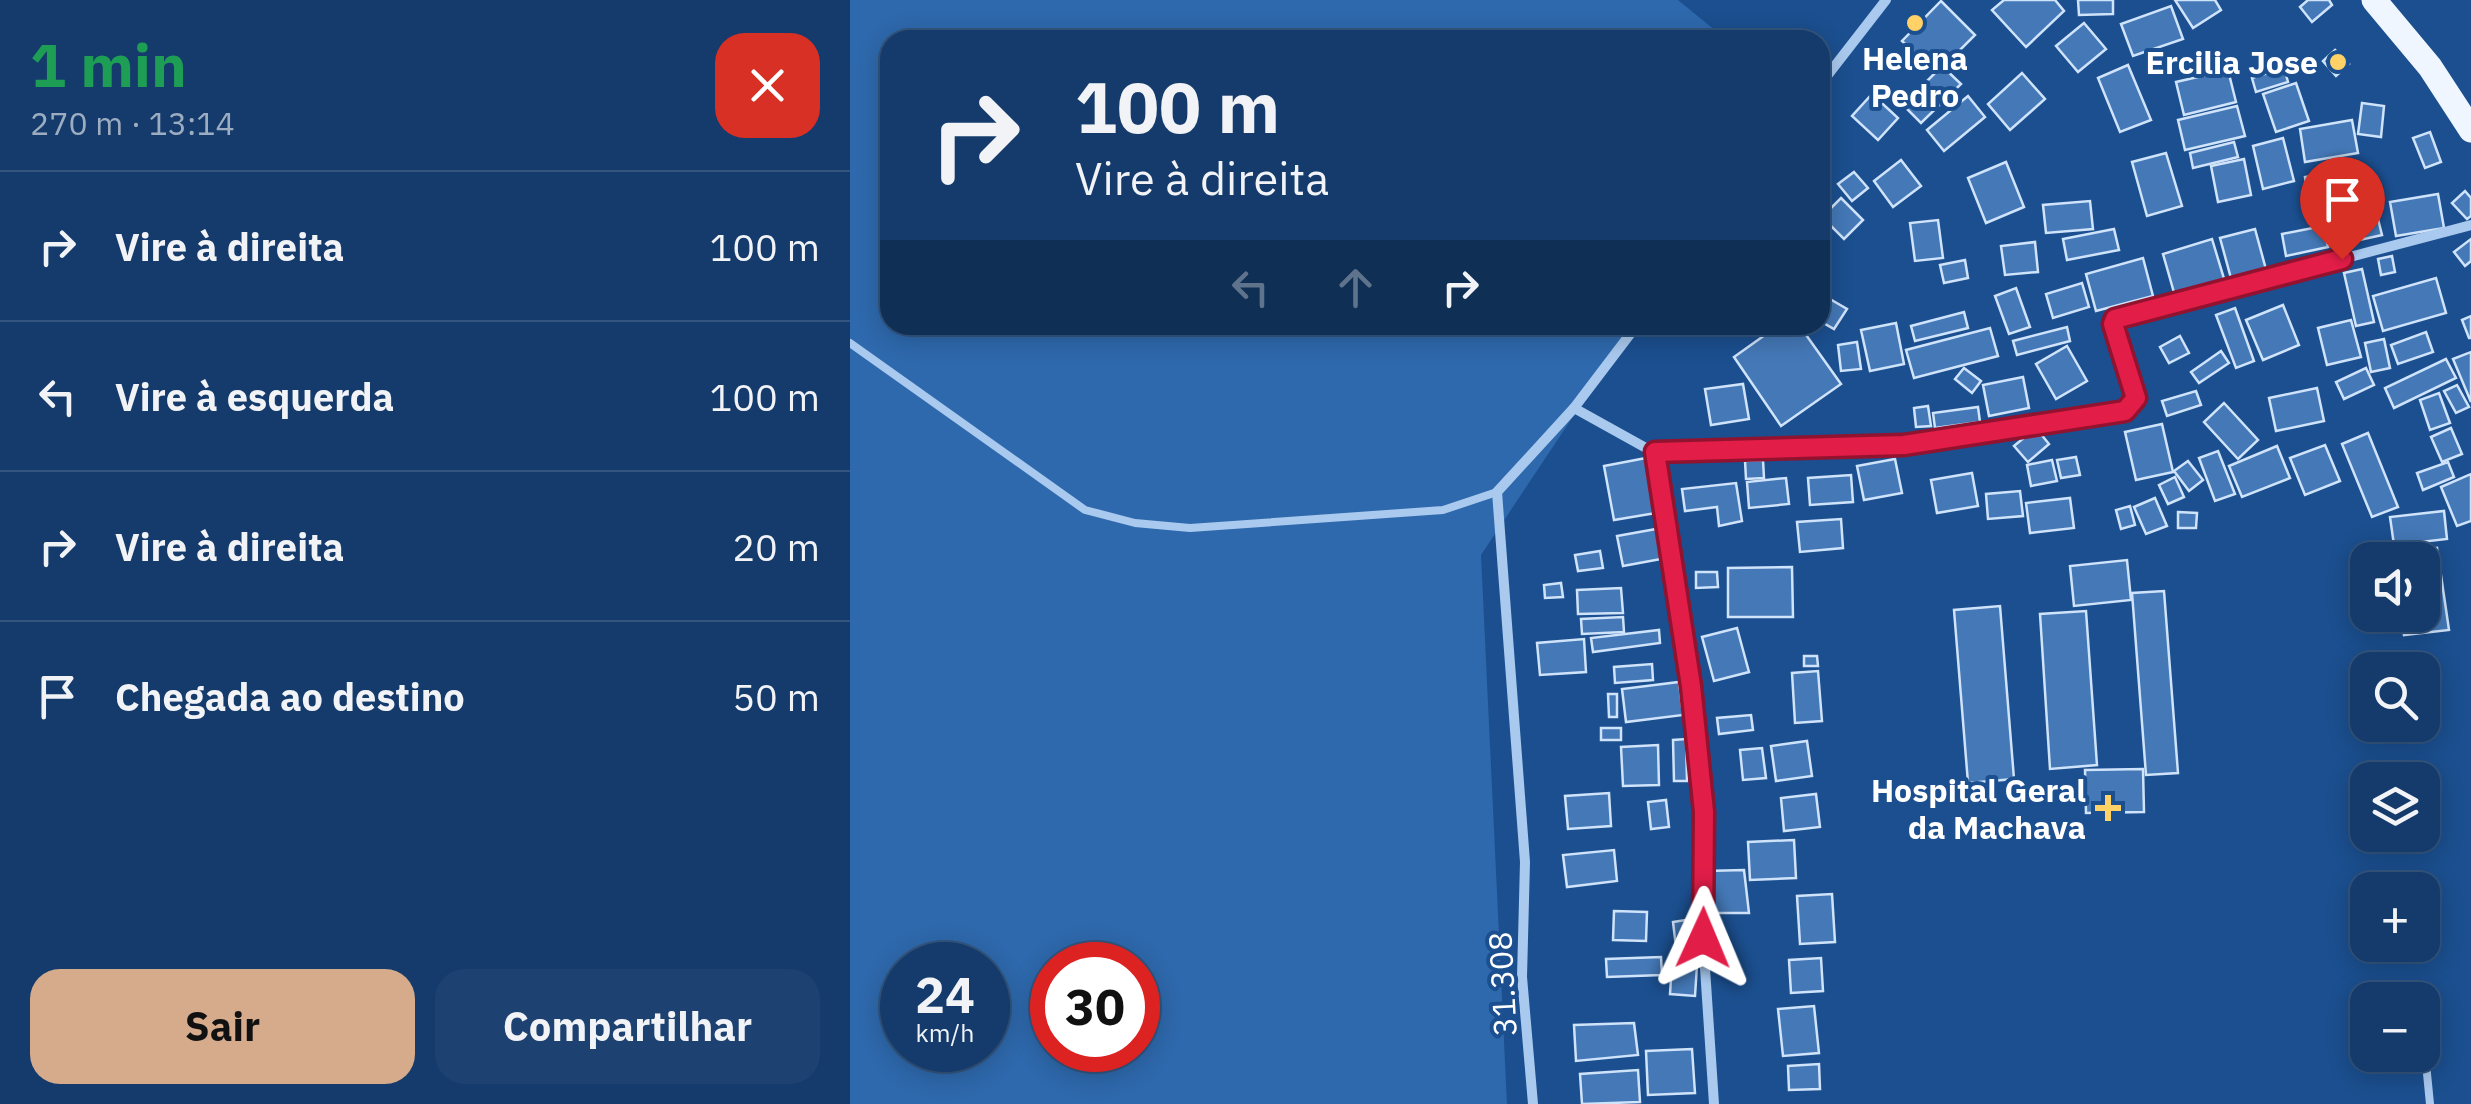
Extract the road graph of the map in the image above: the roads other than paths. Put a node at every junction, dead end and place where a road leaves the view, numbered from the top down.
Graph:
1 (1886, 0) edge
2 (2374, 0) edge
3 (1830, 72) edge
4 (2471, 130) edge
5 (2471, 225) edge
6 (1629, 335) edge
7 (850, 343) edge
8 (1574, 408) junction
9 (1655, 452) junction
10 (1497, 492) junction
11 (2427, 1072) edge
12 (1533, 1104) edge
13 (1714, 1104) edge
14 (2430, 1104) edge

1 - 3 street
2 - 4 main road
5 - 9 street
6 - 8 street
7 - 10 lane
8 - 9 street
8 - 10 street
9 - 13 street
10 - 12 street, 31.308
11 - 14 lane

